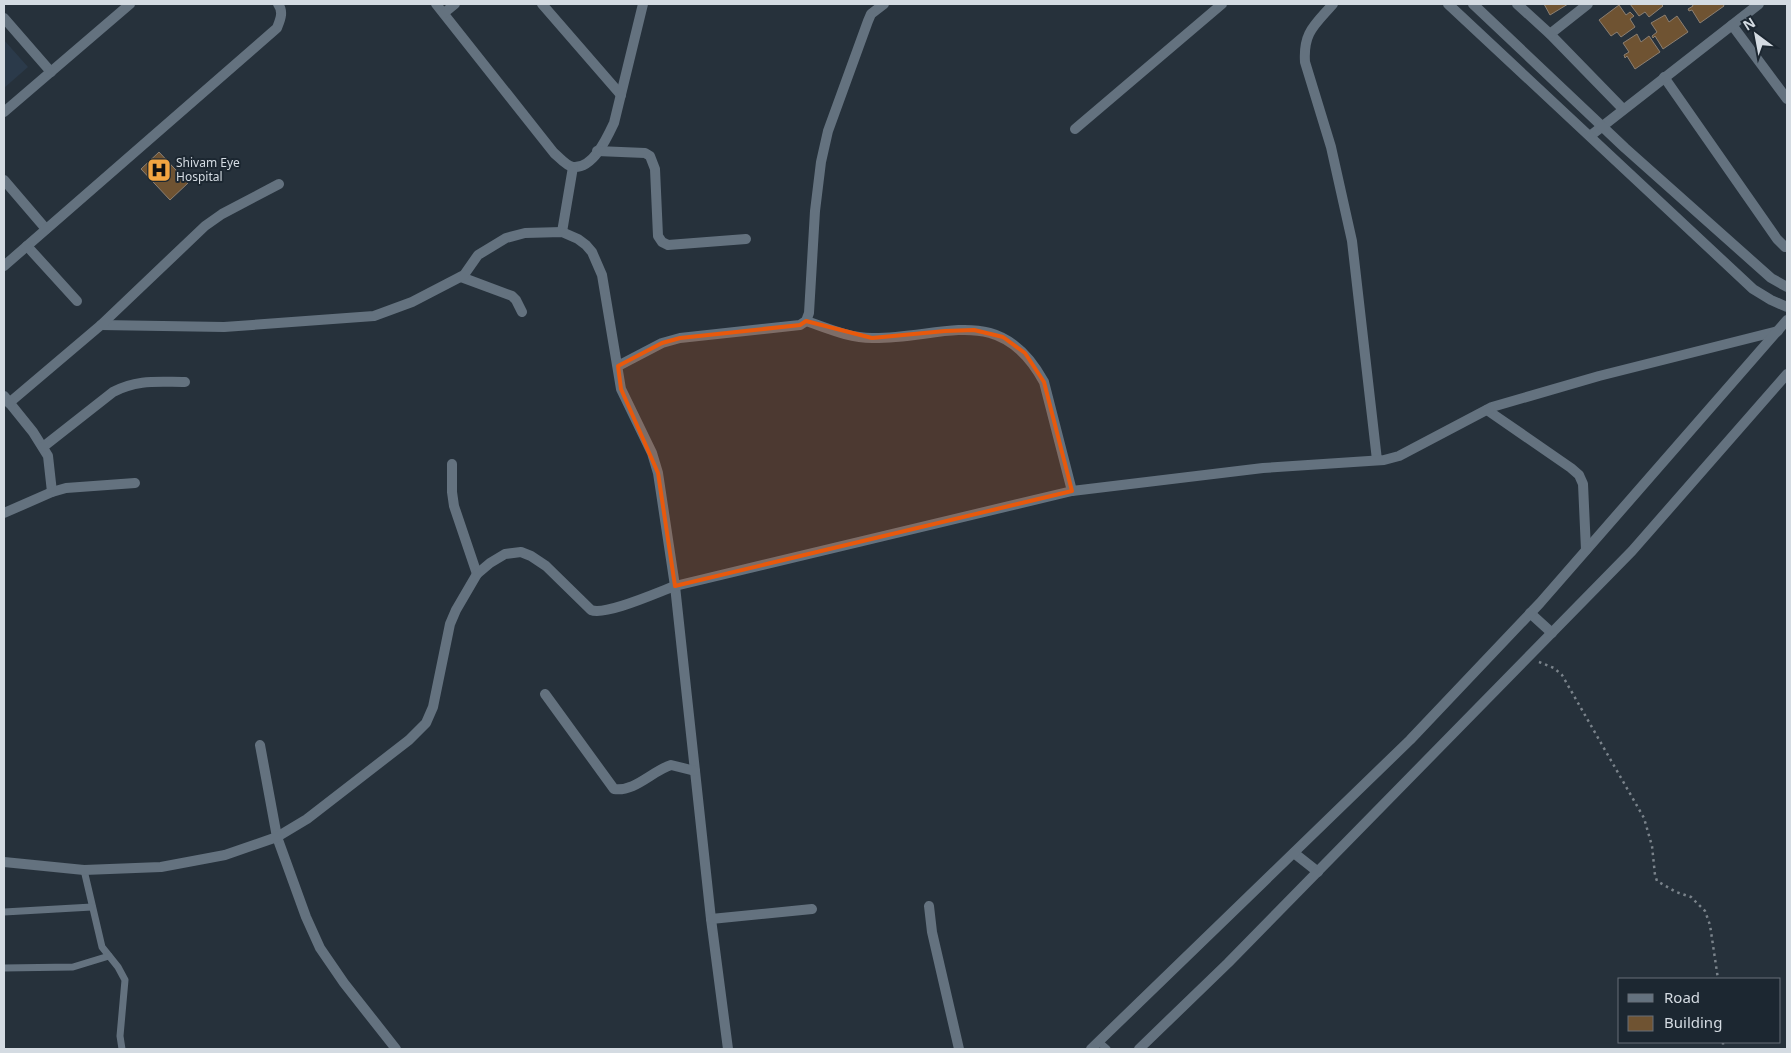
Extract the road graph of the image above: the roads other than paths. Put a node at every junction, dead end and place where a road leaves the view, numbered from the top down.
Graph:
1 (130, 4) edge
2 (278, 4) edge
3 (436, 4) edge
4 (455, 4) edge
5 (542, 4) edge
6 (644, 4) edge
7 (884, 4) edge
8 (1222, 4) edge
9 (1333, 4) edge
10 (1448, 4) edge
11 (1473, 4) edge
12 (1517, 4) edge
13 (1588, 4) edge
14 (1759, 4) edge
15 (444, 13) junction
16 (4, 18) edge
17 (1732, 25) junction
18 (1550, 34) junction
19 (51, 72) junction
20 (1664, 77) junction
21 (621, 94) junction
22 (1787, 99) edge
23 (1623, 109) junction
24 (4, 112) edge
25 (1602, 126) junction
26 (1075, 129) dead end
27 (1590, 136) junction
28 (597, 151) junction
29 (573, 167) junction
30 (4, 180) edge
31 (279, 184) dead end
32 (46, 229) junction
33 (562, 232) junction
34 (746, 239) dead end
35 (27, 246) junction
36 (1787, 246) edge
37 (4, 266) edge
38 (461, 277) junction
39 (1787, 287) edge
40 (77, 301) dead end
41 (1787, 307) edge
42 (522, 312) dead end
43 (1787, 320) edge
44 (806, 321) junction
45 (100, 325) junction
46 (1778, 331) junction
47 (618, 366) junction
48 (1787, 374) edge
49 (185, 382) dead end
50 (7, 400) edge
51 (1487, 410) junction
52 (43, 446) junction
53 (1377, 460) junction
54 (452, 464) dead end
55 (135, 483) dead end
56 (1072, 491) junction
57 (52, 492) junction
58 (4, 513) edge
59 (1586, 550) junction
60 (477, 574) junction
61 (675, 586) junction
62 (1530, 613) junction
63 (1552, 633) junction
64 (545, 694) dead end
65 (260, 745) dead end
66 (695, 771) junction
67 (277, 837) junction
68 (1294, 853) junction
69 (4, 862) edge
70 (84, 870) junction
71 (1318, 872) junction
72 (928, 906) dead end
73 (92, 907) junction
74 (812, 909) dead end
75 (4, 912) edge
76 (711, 919) junction
77 (109, 956) junction
78 (4, 968) edge
79 (1095, 1046) edge
80 (122, 1049) edge
81 (396, 1049) edge
82 (728, 1049) edge
83 (959, 1049) edge
84 (1107, 1049) edge
85 (1139, 1049) edge

1 - 19 street
2 - 32 street
3 - 15 street
4 - 15 street
5 - 21 street
6 - 21 street
7 - 44 street
8 - 26 street
9 - 53 street
10 - 27 street
11 - 25 street
12 - 18 street
13 - 18 street
14 - 17 street
15 - 29 street
16 - 19 street
17 - 20 street
17 - 22 street
18 - 23 street
19 - 24 street
20 - 23 street
20 - 36 street
21 - 28 street
23 - 25 street
25 - 27 street
25 - 39 street
27 - 41 street
28 - 29 street
28 - 34 street
29 - 33 street
30 - 32 street
31 - 45 street
32 - 35 street
33 - 38 street
33 - 47 street
35 - 37 street
35 - 40 street
38 - 42 street
38 - 45 street
43 - 46 street
44 - 47 street
44 - 56 street
45 - 50 street
46 - 51 street
46 - 59 street
47 - 61 street
48 - 63 street
49 - 52 street
50 - 52 street
51 - 53 street
51 - 59 street
52 - 57 street
53 - 56 street
54 - 60 street
55 - 57 street
56 - 61 street
57 - 58 street
59 - 62 street
60 - 61 street
60 - 67 street
61 - 66 street
62 - 63 street
62 - 68 street
63 - 71 street
64 - 66 street
65 - 67 street
66 - 76 street
67 - 70 street
67 - 81 street
68 - 71 street
68 - 79 street
69 - 70 street
70 - 73 lane
71 - 85 street
72 - 83 street
73 - 75 lane
73 - 77 lane
74 - 76 street
76 - 82 street
77 - 78 lane
77 - 80 lane
79 - 84 lane

